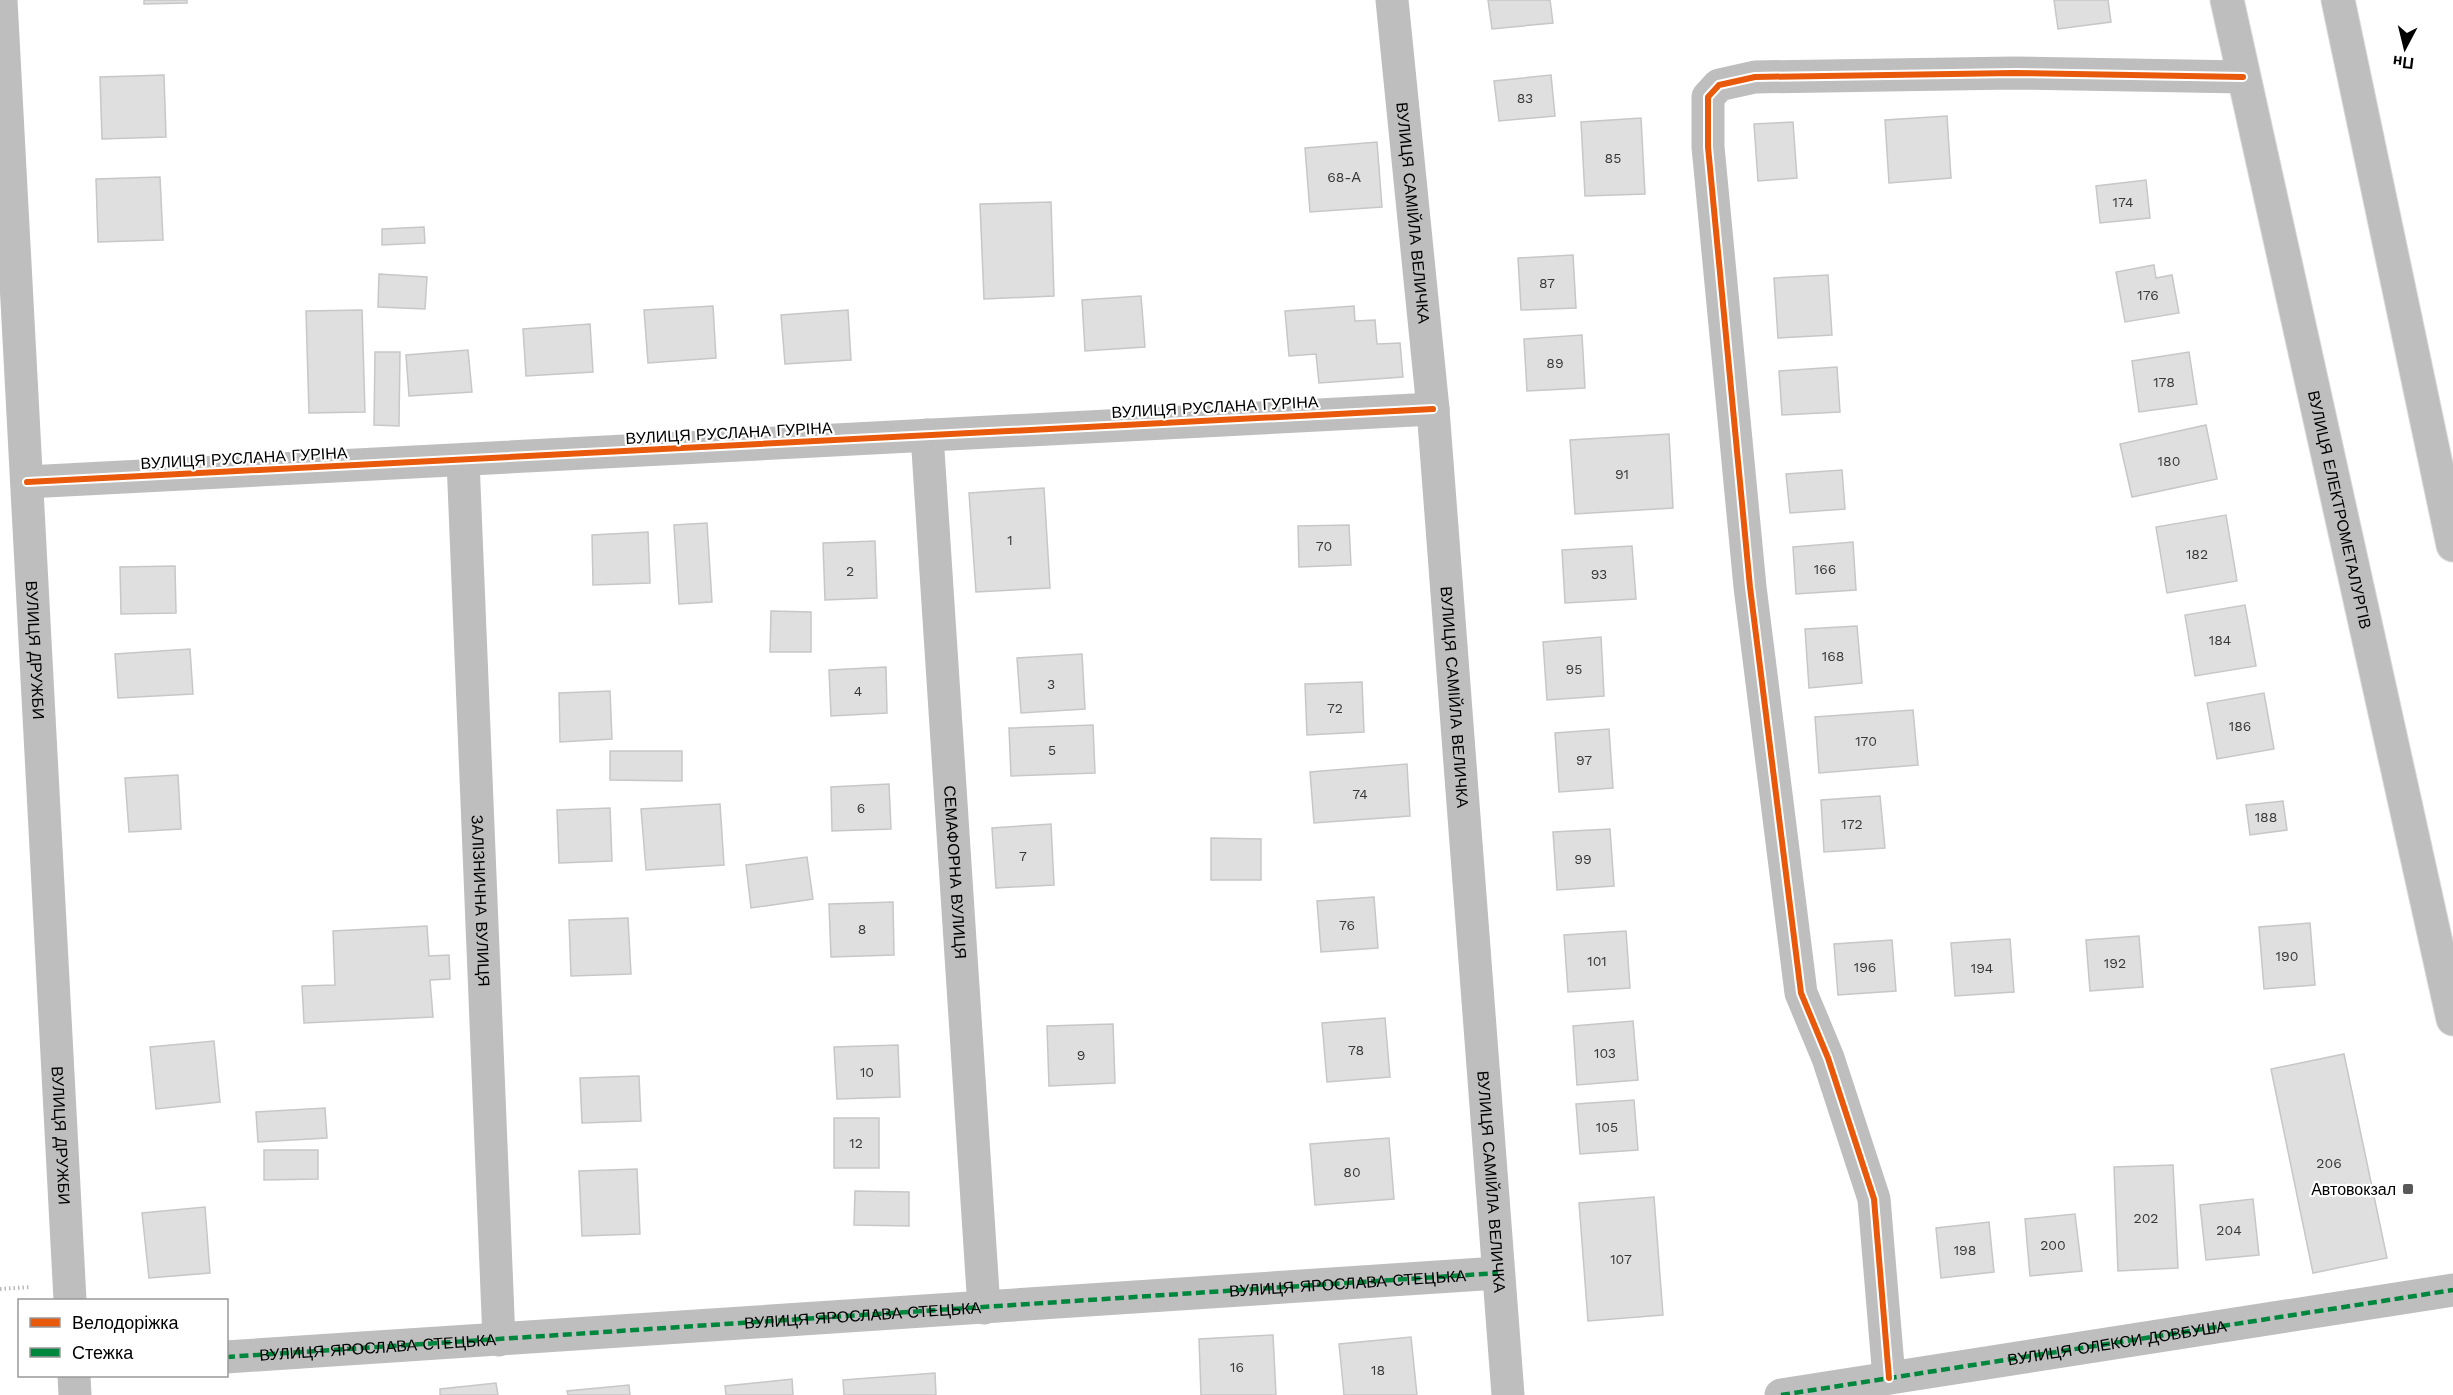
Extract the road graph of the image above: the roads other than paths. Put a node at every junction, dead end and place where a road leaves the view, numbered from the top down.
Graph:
1 (1, 0) edge
2 (1392, 0) edge
3 (2227, 0) edge
4 (2338, 0) edge
5 (2243, 77) junction
6 (1433, 409) junction
7 (927, 435) junction
8 (463, 460) junction
9 (27, 482) junction
10 (2453, 545) edge
11 (2453, 1019) edge
12 (1498, 1273) junction
13 (2453, 1290) edge
14 (70, 1299) edge
15 (984, 1308) junction
16 (499, 1340) junction
17 (228, 1358) edge
18 (74, 1377) edge
19 (1888, 1378) junction
20 (75, 1395) edge
21 (1508, 1395) edge
22 (1781, 1395) edge

1 - 9 street, ВУЛИЦЯ ДРУЖБИ
2 - 6 street, ВУЛИЦЯ САМІЙЛА ВЕЛИЧКА
3 - 5 street, ВУЛИЦЯ ЕЛЕКТРОМЕТАЛУРГІВ
4 - 10 street
5 - 11 street, ВУЛИЦЯ ЕЛЕКТРОМЕТАЛУРГІВ
5 - 19 street
6 - 7 street, ВУЛИЦЯ РУСЛАНА ГУРІНА
6 - 12 street, ВУЛИЦЯ САМІЙЛА ВЕЛИЧКА
7 - 8 street, ВУЛИЦЯ РУСЛАНА ГУРІНА
7 - 15 street, СЕМАФОРНА ВУЛИЦЯ
8 - 9 street, ВУЛИЦЯ РУСЛАНА ГУРІНА
8 - 16 street, ЗАЛІЗНИЧНА ВУЛИЦЯ
9 - 14 street, ВУЛИЦЯ ДРУЖБИ
12 - 15 street, ВУЛИЦЯ ЯРОСЛАВА СТЕЦЬКА
12 - 21 street, ВУЛИЦЯ САМІЙЛА ВЕЛИЧКА
13 - 19 street, ВУЛИЦЯ ОЛЕКСИ ДОВБУША
15 - 16 street, ВУЛИЦЯ ЯРОСЛАВА СТЕЦЬКА
16 - 17 street, ВУЛИЦЯ ЯРОСЛАВА СТЕЦЬКА
18 - 20 street
19 - 22 street, ВУЛИЦЯ ОЛЕКСИ ДОВБУША

